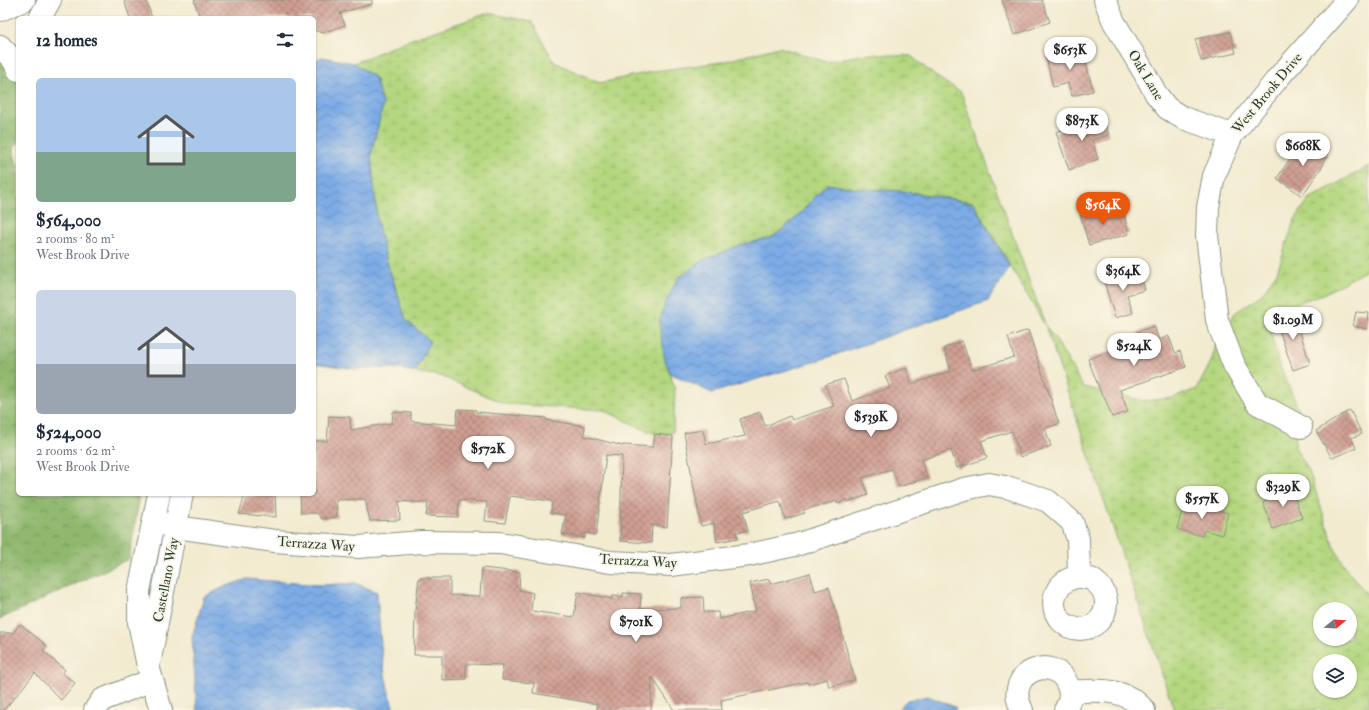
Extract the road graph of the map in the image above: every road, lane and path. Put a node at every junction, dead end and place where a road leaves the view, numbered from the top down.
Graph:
1 (24, 0) edge
2 (50, 0) edge
3 (1105, 0) edge
4 (1347, 0) edge
5 (0, 10) edge
6 (41, 16) edge
7 (1232, 135) junction
8 (1301, 427) dead end
9 (160, 496) edge
10 (182, 496) edge
11 (154, 522) junction
12 (176, 527) junction
13 (1079, 576) dead end
14 (150, 673) junction
15 (1068, 701) edge
16 (158, 709) edge
17 (94, 710) edge
18 (1022, 710) edge
19 (1144, 710) edge

1 - 5 street
2 - 6 street
3 - 7 street, Oak Lane
4 - 7 street, West Brook Drive
7 - 8 street, West Brook Drive
9 - 11 street, Castellano Way
10 - 12 street, Castellano Way
11 - 12 street, Terrazza Way
11 - 14 street, Castellano Way
12 - 13 street, Terrazza Way
12 - 14 street, Castellano Way
14 - 16 street, Castellano Way
14 - 17 street
15 - 18 street
15 - 19 street

